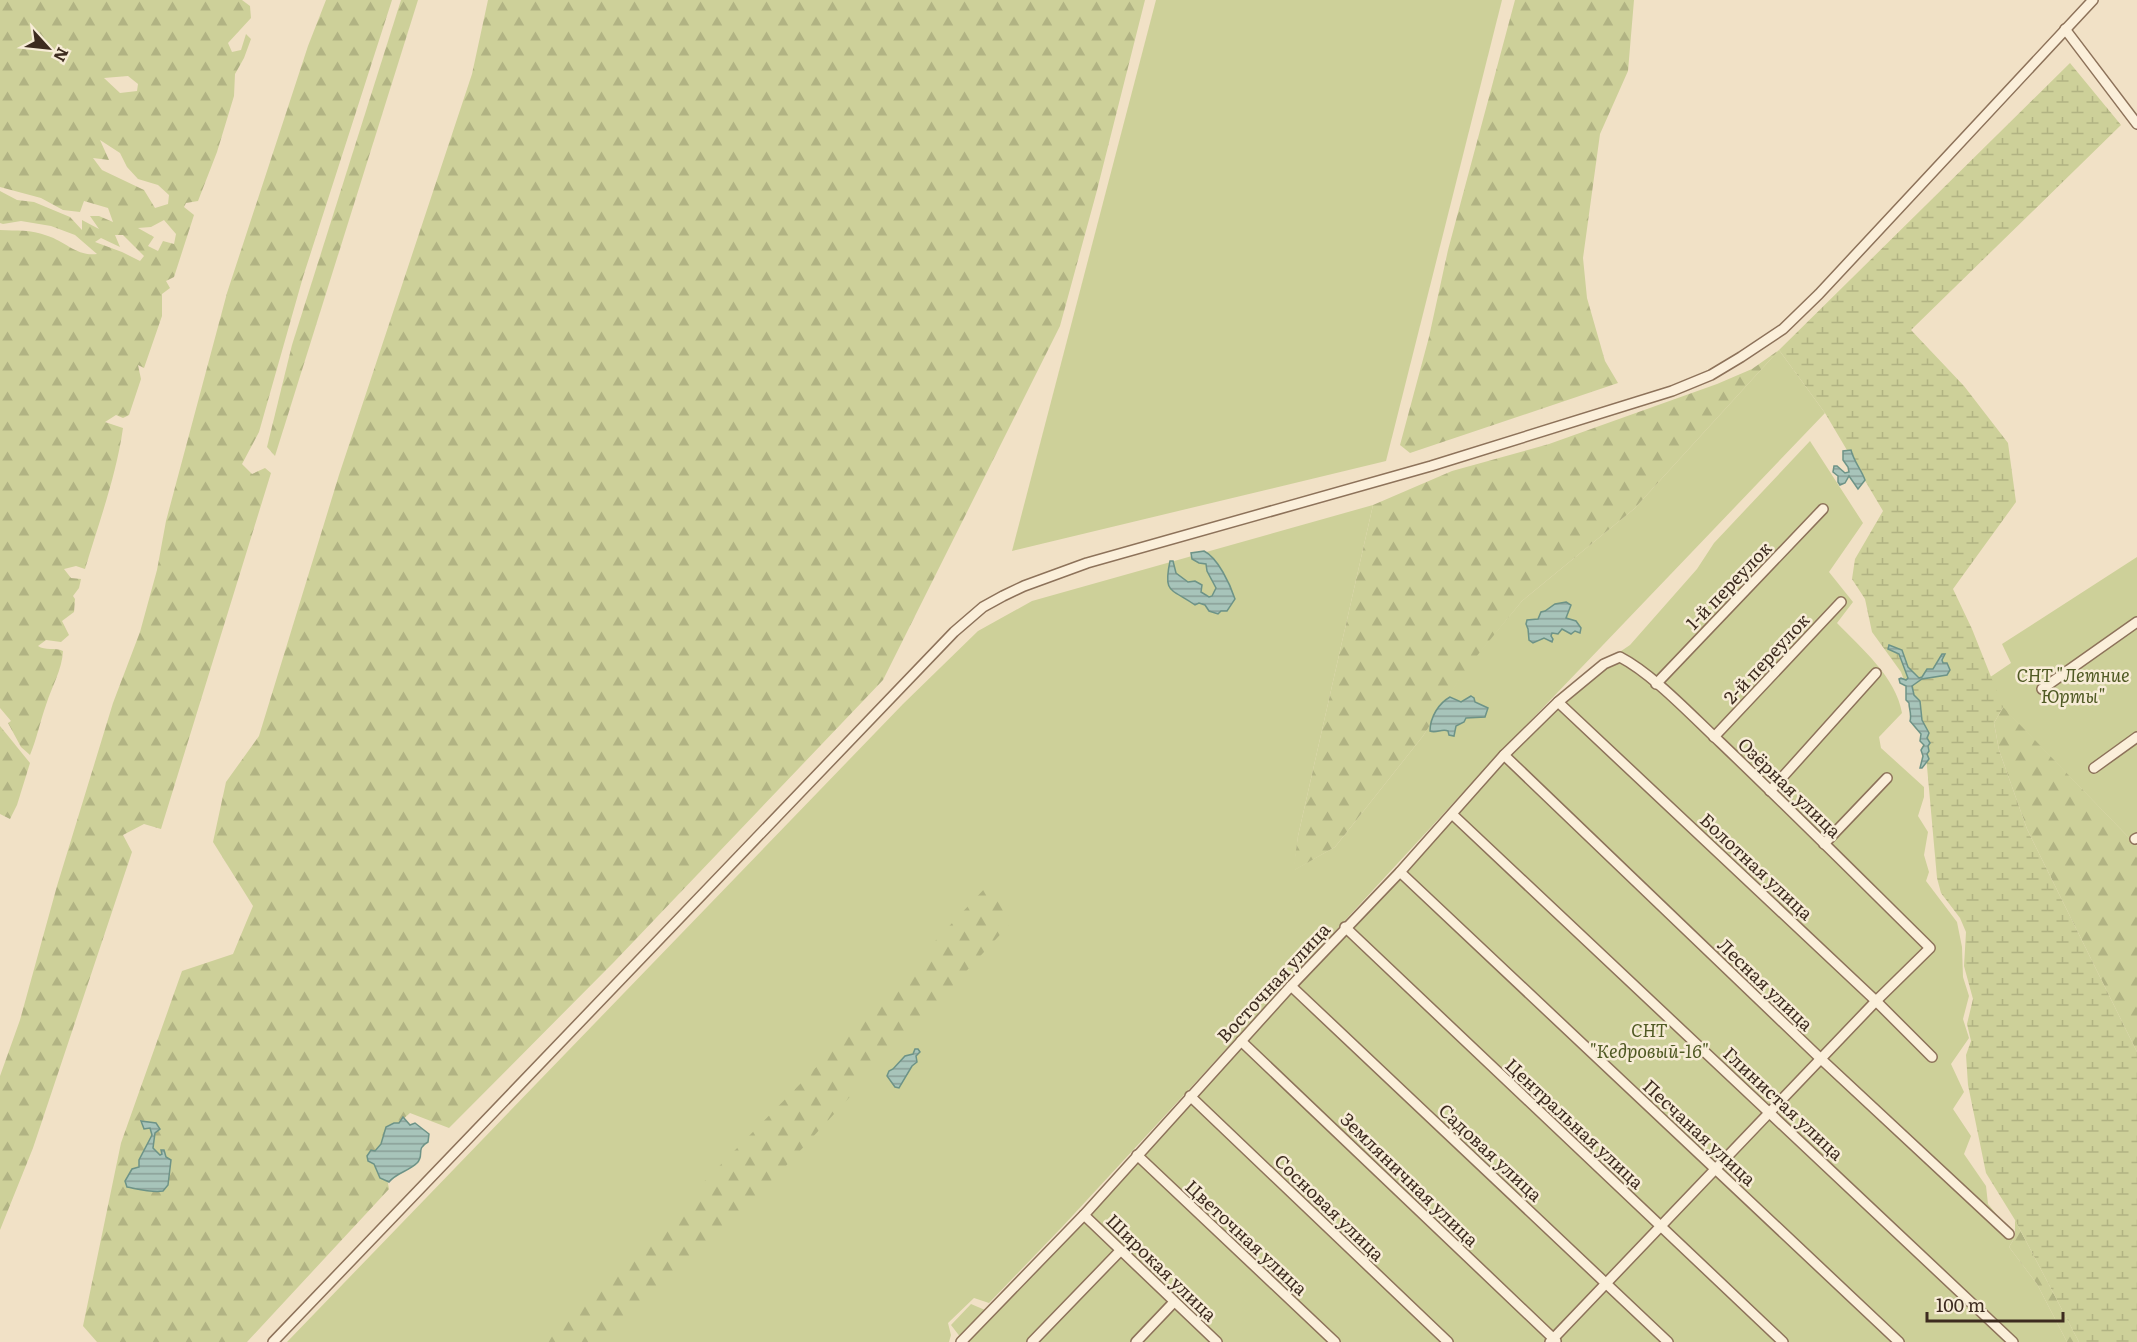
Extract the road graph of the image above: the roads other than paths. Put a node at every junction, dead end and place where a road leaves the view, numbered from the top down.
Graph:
1 (2093, 0) edge
2 (2065, 29) junction
3 (2137, 124) edge
4 (1823, 509) dead end
5 (1841, 602) dead end
6 (2137, 622) edge
7 (1620, 657) joint
8 (1876, 672) dead end
9 (1656, 684) junction
10 (2042, 689) dead end
11 (1558, 702) junction
12 (1714, 737) junction
13 (2137, 737) edge
14 (1504, 755) junction
15 (2094, 768) dead end
16 (1887, 778) dead end
17 (1770, 791) junction
18 (1452, 814) junction
19 (1824, 844) junction
20 (1400, 872) junction
21 (1345, 927) junction
22 (1291, 986) junction
23 (1876, 1001) junction
24 (1241, 1041) junction
25 (1932, 1057) dead end
26 (1821, 1059) junction
27 (1190, 1096) junction
28 (1770, 1112) junction
29 (1137, 1155) junction
30 (1715, 1169) junction
31 (1084, 1215) junction
32 (1662, 1227) junction
33 (2009, 1234) dead end
34 (1120, 1251) junction
35 (1605, 1283) junction
36 (1174, 1302) junction
37 (1553, 1341) edge
38 (273, 1342) edge
39 (961, 1342) edge
40 (1032, 1342) edge
41 (1136, 1342) edge
42 (1217, 1342) edge
43 (1335, 1342) edge
44 (1448, 1342) edge
45 (1668, 1342) edge
46 (1782, 1342) edge
47 (1899, 1342) edge
48 (2013, 1342) edge

1 - 2 street
2 - 3 street
2 - 38 street
4 - 9 street, 1-й переулок
5 - 12 street, 2-й переулок
6 - 10 street
7 - 9 street, Озёрная улица
7 - 11 street, Восточная улица
8 - 17 street
9 - 12 street, Озёрная улица
11 - 14 street, Восточная улица
11 - 23 street, Болотная улица
12 - 17 street, Озёрная улица
13 - 15 street
14 - 18 street, Восточная улица
14 - 26 street, Лесная улица
16 - 19 street
17 - 19 street, Озёрная улица
18 - 20 street, Восточная улица
18 - 28 street, Глинистая улица
19 - 23 street, Озёрная улица
20 - 21 street, Восточная улица
20 - 30 street, Песчаная улица
21 - 22 street, Восточная улица
21 - 32 street, Центральная улица
22 - 24 street, Восточная улица
22 - 35 street, Садовая улица
23 - 25 street, Болотная улица
23 - 26 street
24 - 27 street, Восточная улица
24 - 37 street, Земляничная улица
26 - 28 street
26 - 33 street, Лесная улица
27 - 29 street, Восточная улица
27 - 44 street, Сосновая улица
28 - 30 street
28 - 48 street, Глинистая улица
29 - 31 street, Восточная улица
29 - 43 street, Цветочная улица
30 - 32 street
30 - 47 street, Песчаная улица
31 - 34 street, Широкая улица
31 - 39 street, Восточная улица
32 - 35 street
32 - 46 street, Центральная улица
34 - 36 street, Широкая улица
34 - 40 street
35 - 37 street
35 - 45 street, Садовая улица
36 - 41 street
36 - 42 street, Широкая улица

